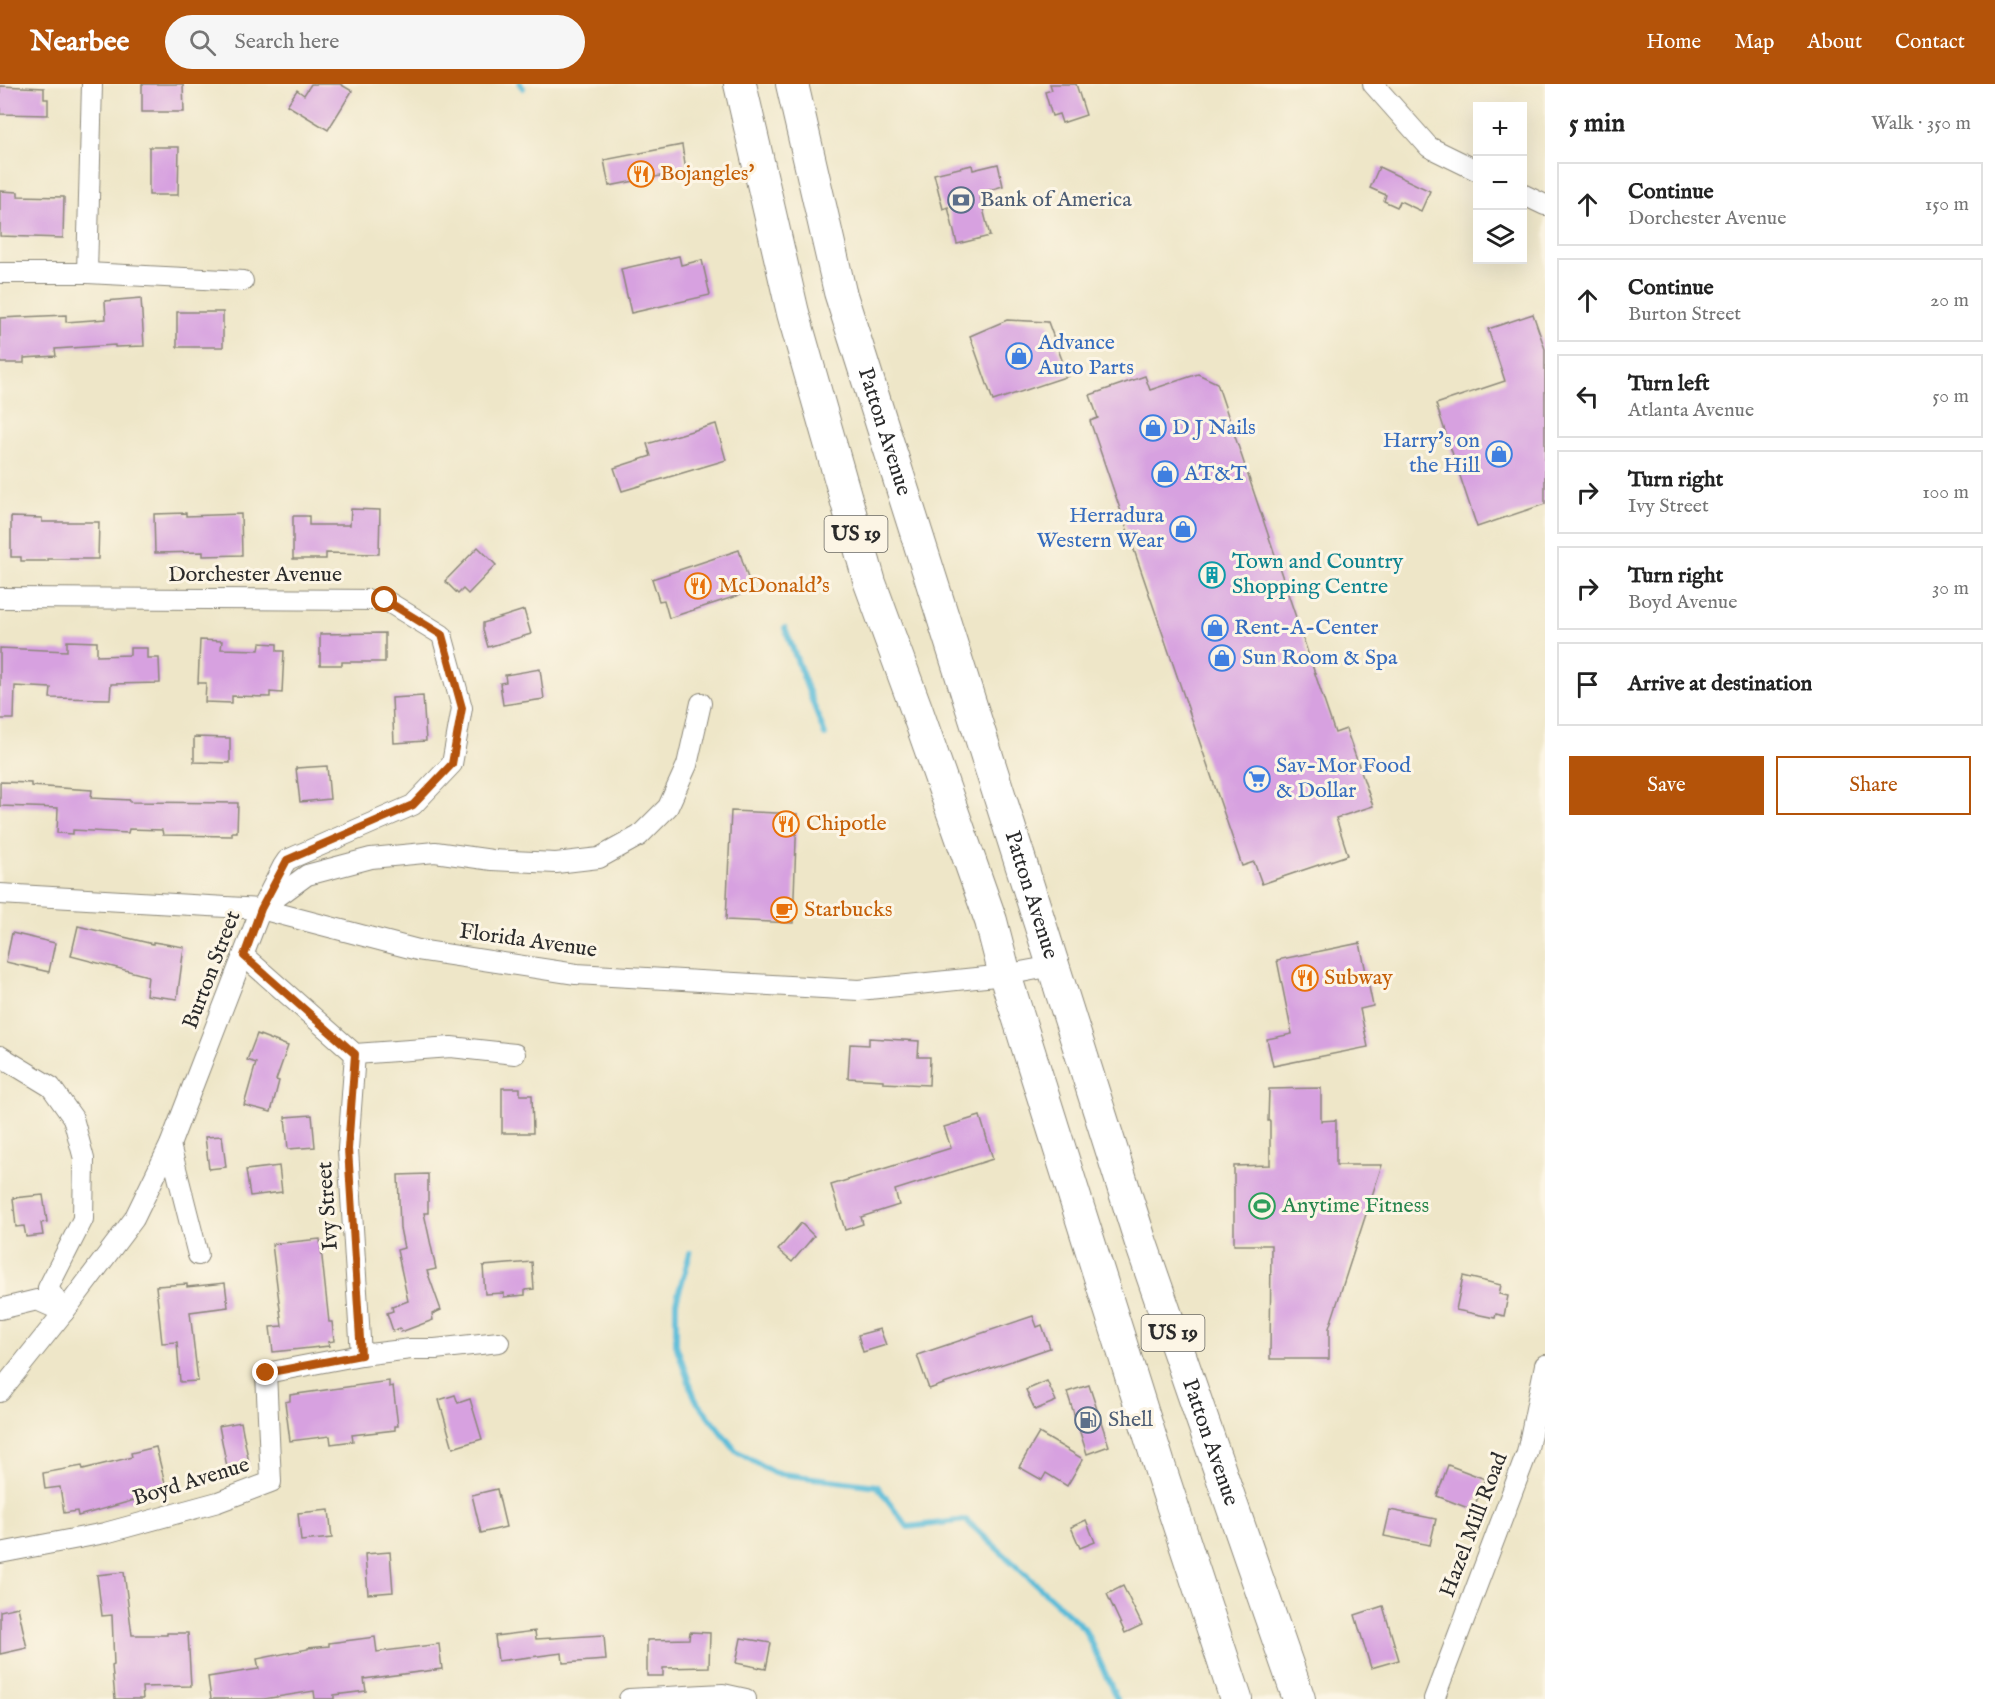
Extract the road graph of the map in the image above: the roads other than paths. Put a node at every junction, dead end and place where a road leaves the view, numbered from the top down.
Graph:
1 (92, 84) edge
2 (740, 84) edge
3 (792, 84) edge
4 (1373, 84) edge
5 (1473, 169) edge
6 (1527, 196) edge
7 (1545, 205) edge
8 (0, 273) edge
9 (87, 273) junction
10 (243, 281) dead end
11 (0, 598) edge
12 (700, 703) dead end
13 (0, 894) edge
14 (261, 909) junction
15 (244, 956) junction
16 (1053, 966) junction
17 (1005, 975) junction
18 (355, 1054) junction
19 (515, 1054) dead end
20 (0, 1056) edge
21 (170, 1145) junction
22 (198, 1255) dead end
23 (0, 1309) edge
24 (64, 1312) junction
25 (498, 1342) dead end
26 (361, 1355) junction
27 (1545, 1365) edge
28 (0, 1392) edge
29 (0, 1552) edge
30 (630, 1699) edge
31 (746, 1699) edge
32 (1236, 1699) edge
33 (1299, 1699) edge
34 (1434, 1699) edge

1 - 9 street
2 - 17 main road, Patton Avenue / US 19
3 - 16 main road, Patton Avenue / US 19
4 - 5 street
6 - 7 street
8 - 9 street
9 - 10 street
11 - 14 street, Dorchester Avenue
12 - 14 street, Burton Street
13 - 14 street, Florida Avenue
14 - 15 street, Burton Street
14 - 17 street, Florida Avenue
15 - 18 street
15 - 21 street, Burton Street
16 - 17 street, Florida Avenue
16 - 33 main road, Patton Avenue / US 19
17 - 32 main road, Patton Avenue / US 19
18 - 19 street
18 - 26 street, Ivy Street
20 - 24 street
21 - 22 street
21 - 24 street, Burton Street
23 - 24 street
24 - 28 street, Burton Street
25 - 26 street, Boyd Avenue
26 - 29 street, Boyd Avenue
27 - 34 street, Hazel Mill Road
30 - 31 street

